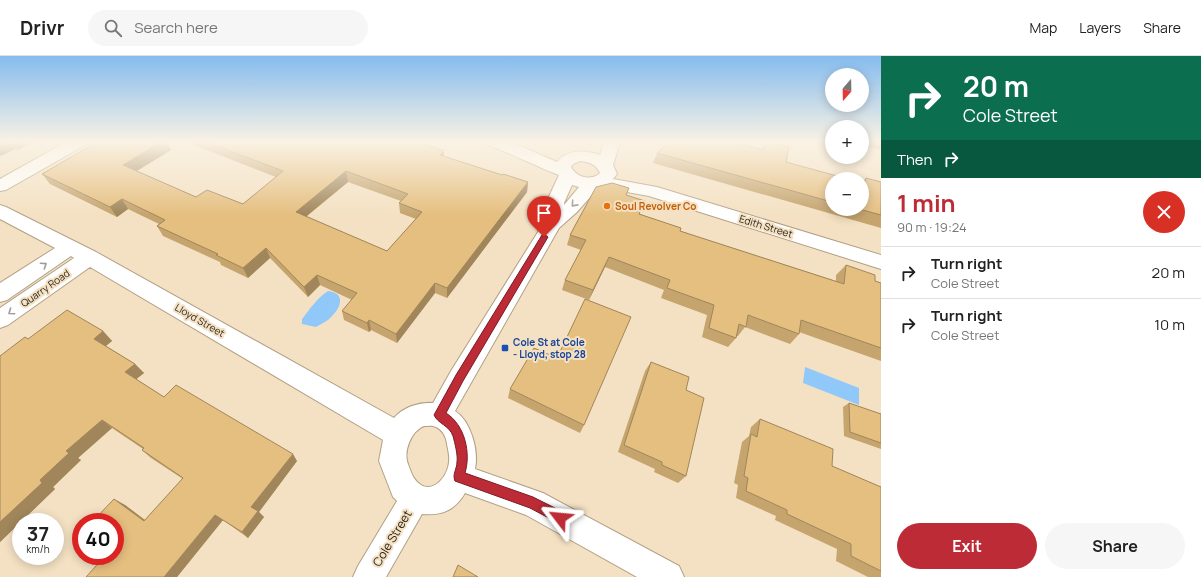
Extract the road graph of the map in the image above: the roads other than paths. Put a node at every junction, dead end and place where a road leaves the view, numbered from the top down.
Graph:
1 (36, 166) edge
2 (571, 166) edge
3 (572, 166) edge
4 (597, 166) edge
5 (604, 166) edge
6 (601, 175) junction
7 (0, 186) edge
8 (0, 211) edge
9 (552, 224) junction
10 (69, 248) junction
11 (89, 257) junction
12 (881, 262) edge
13 (0, 294) edge
14 (0, 320) edge
15 (440, 415) junction
16 (397, 434) junction
17 (459, 477) junction
18 (415, 499) junction
19 (369, 577) edge
20 (668, 577) edge

1 - 7 street
2 - 9 street
3 - 6 street
4 - 6 street
5 - 6 street
6 -> 9 street
6 - 12 street, Edith Street
8 - 10 street, Lloyd Street
9 - 15 street
10 - 11 street, Lloyd Street
13 -> 10 street, Quarry Road
11 -> 14 street, Quarry Road
11 - 16 street, Lloyd Street
15 - 16 street
15 - 17 street, Cole Street
16 - 18 street, Cole Street
17 - 18 street, Cole Street
17 - 20 street
18 - 19 street, Cole Street

